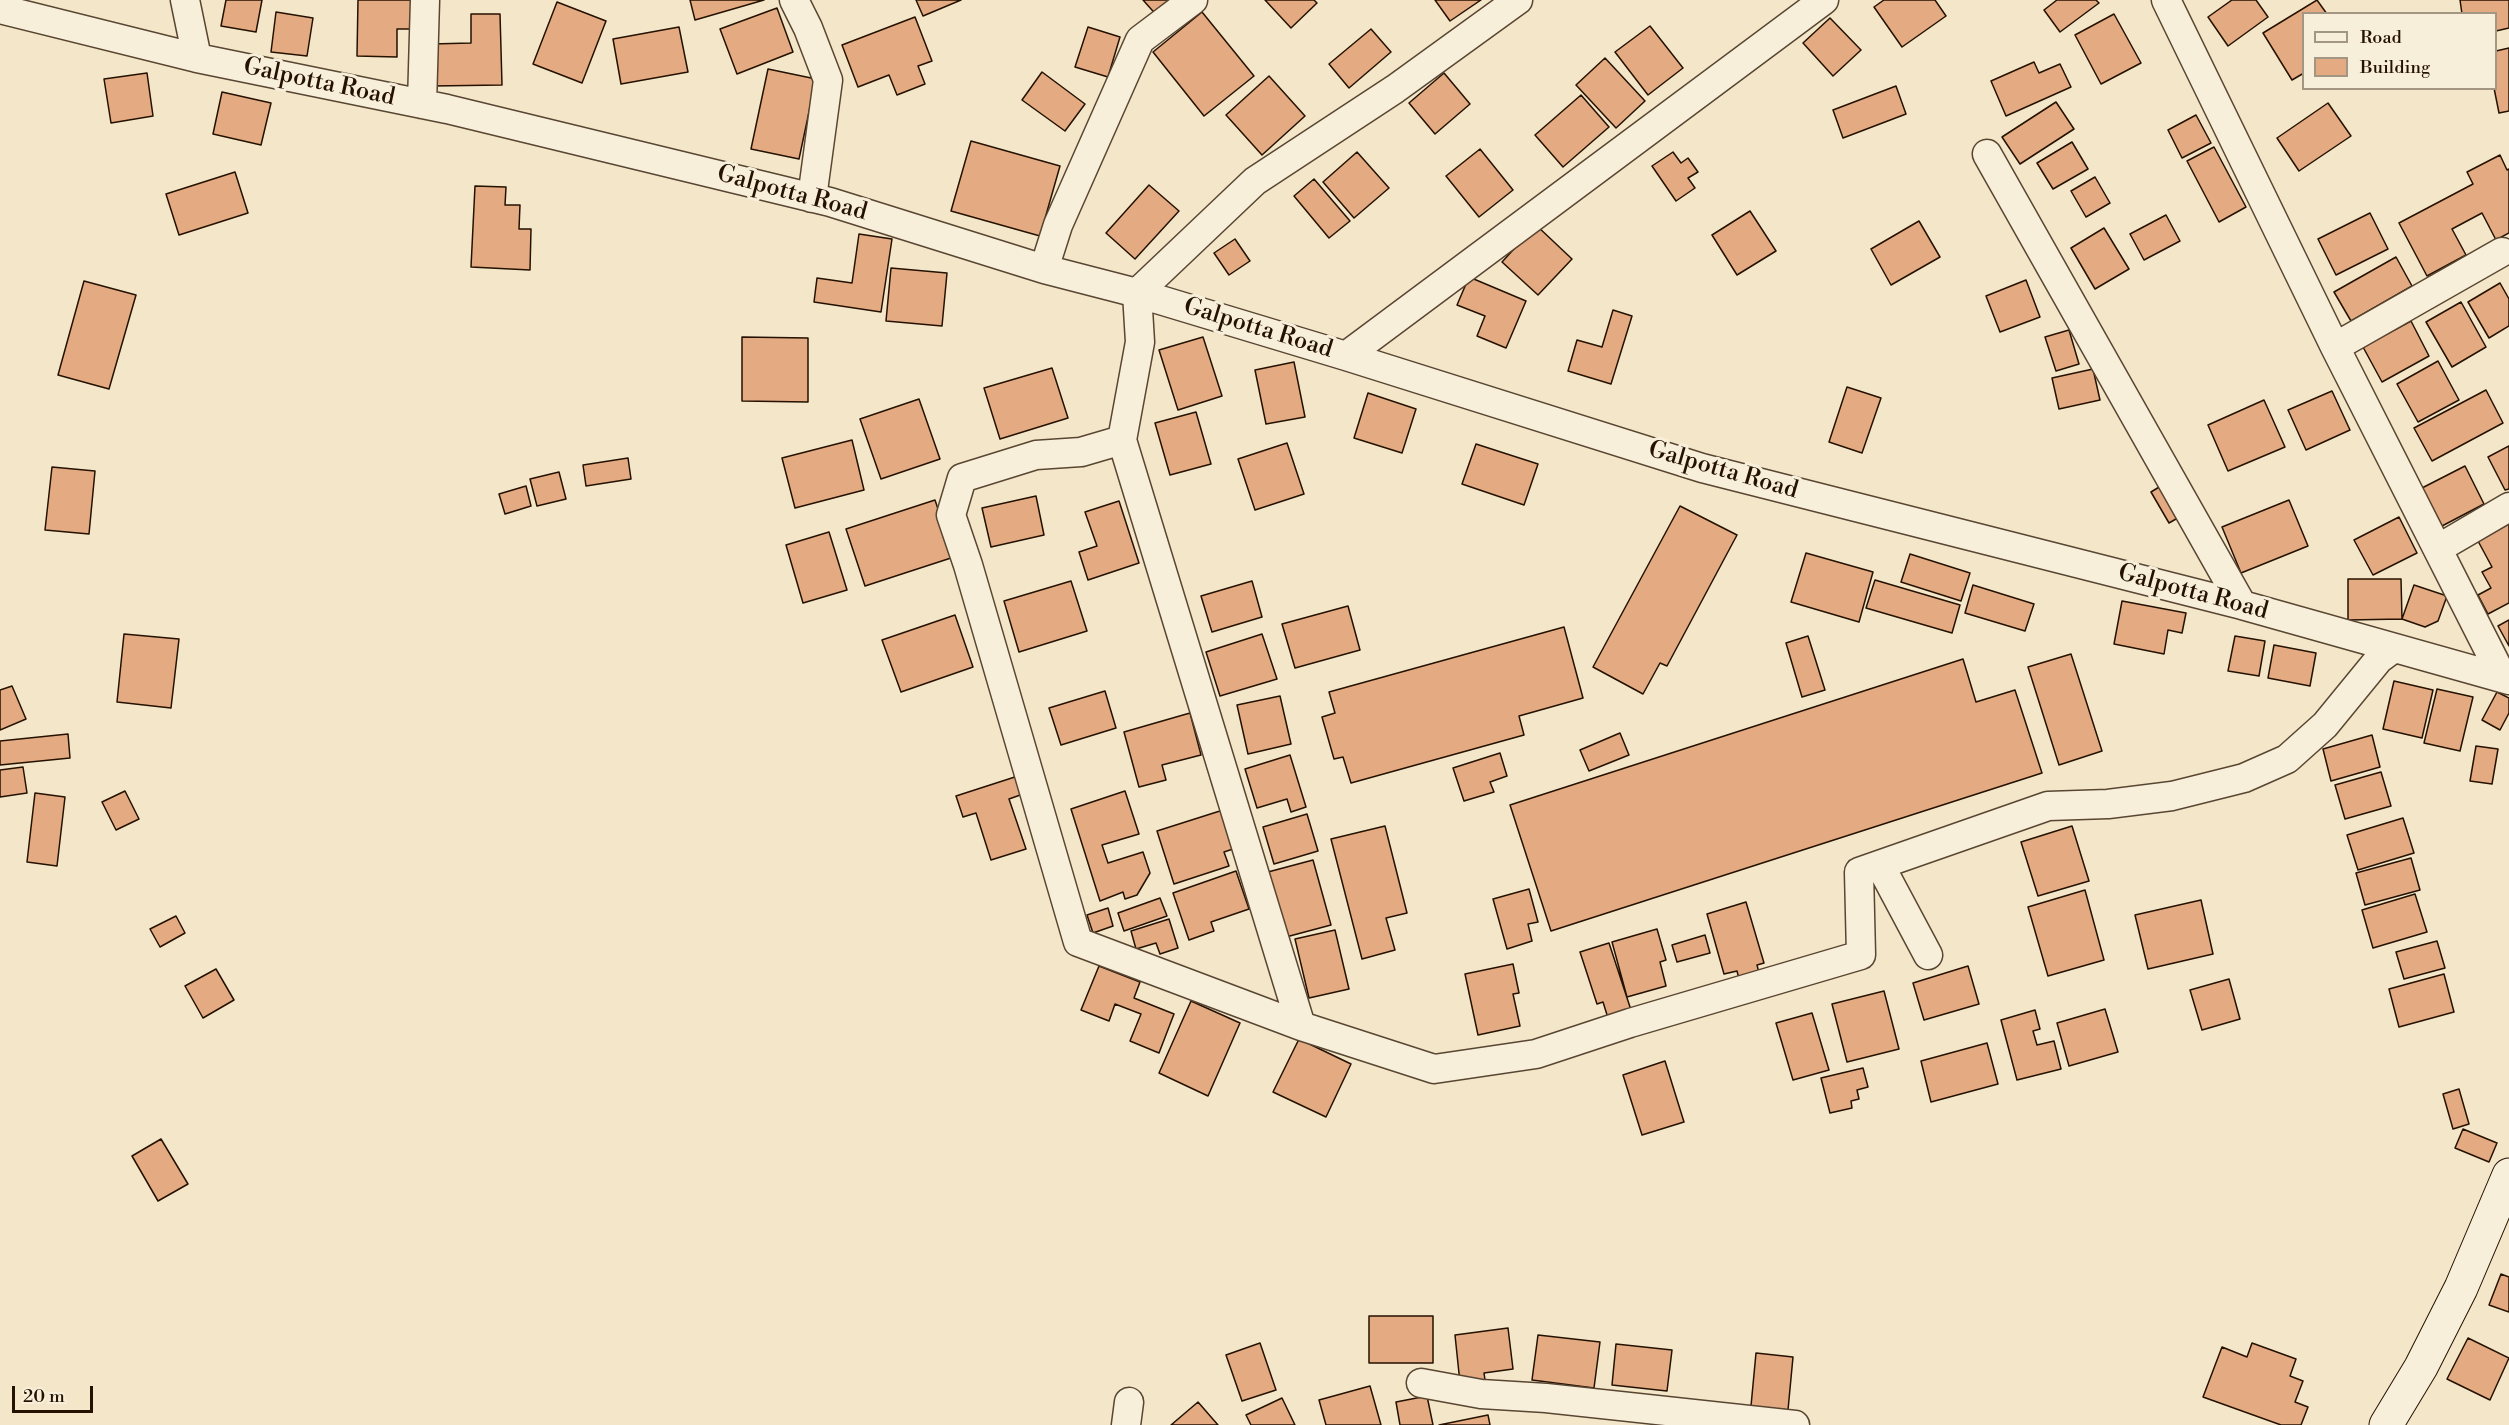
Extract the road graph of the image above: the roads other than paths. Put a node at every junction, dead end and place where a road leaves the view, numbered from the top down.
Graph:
1 (185, 0) edge
2 (425, 0) edge
3 (794, 0) edge
4 (1193, 0) edge
5 (1518, 0) edge
6 (1824, 0) edge
7 (2166, 0) edge
8 (0, 9) edge
9 (197, 58) junction
10 (422, 104) junction
11 (1987, 154) dead end
12 (812, 198) junction
13 (2502, 252) dead end
14 (1044, 269) junction
15 (1137, 293) junction
16 (2335, 347) junction
17 (1346, 356) junction
18 (1122, 440) junction
19 (2509, 507) edge
20 (2439, 548) junction
21 (2242, 605) junction
22 (2394, 648) junction
23 (2506, 679) edge
24 (1880, 865) junction
25 (1928, 955) dead end
26 (1301, 1026) junction
27 (2509, 1175) edge
28 (1420, 1383) dead end
29 (1795, 1425) edge
30 (2386, 1425) edge

1 - 9 street
2 - 10 street
3 - 12 street
4 - 14 street
5 - 15 street
6 - 17 street
7 - 16 street
8 - 9 street, Galpotta Road
9 - 10 street, Galpotta Road
10 - 12 street, Galpotta Road
11 - 21 street
12 - 14 street, Galpotta Road
13 - 16 street
14 - 15 street, Galpotta Road
15 - 17 street, Galpotta Road
15 - 18 street
16 - 20 street
17 - 21 street, Galpotta Road
18 - 26 street
18 - 26 street
19 - 20 street
20 - 23 street
21 - 22 street, Galpotta Road
22 - 23 street, Galpotta Road
22 - 24 street
24 - 25 street
24 - 26 street
27 - 30 street
28 - 29 street

